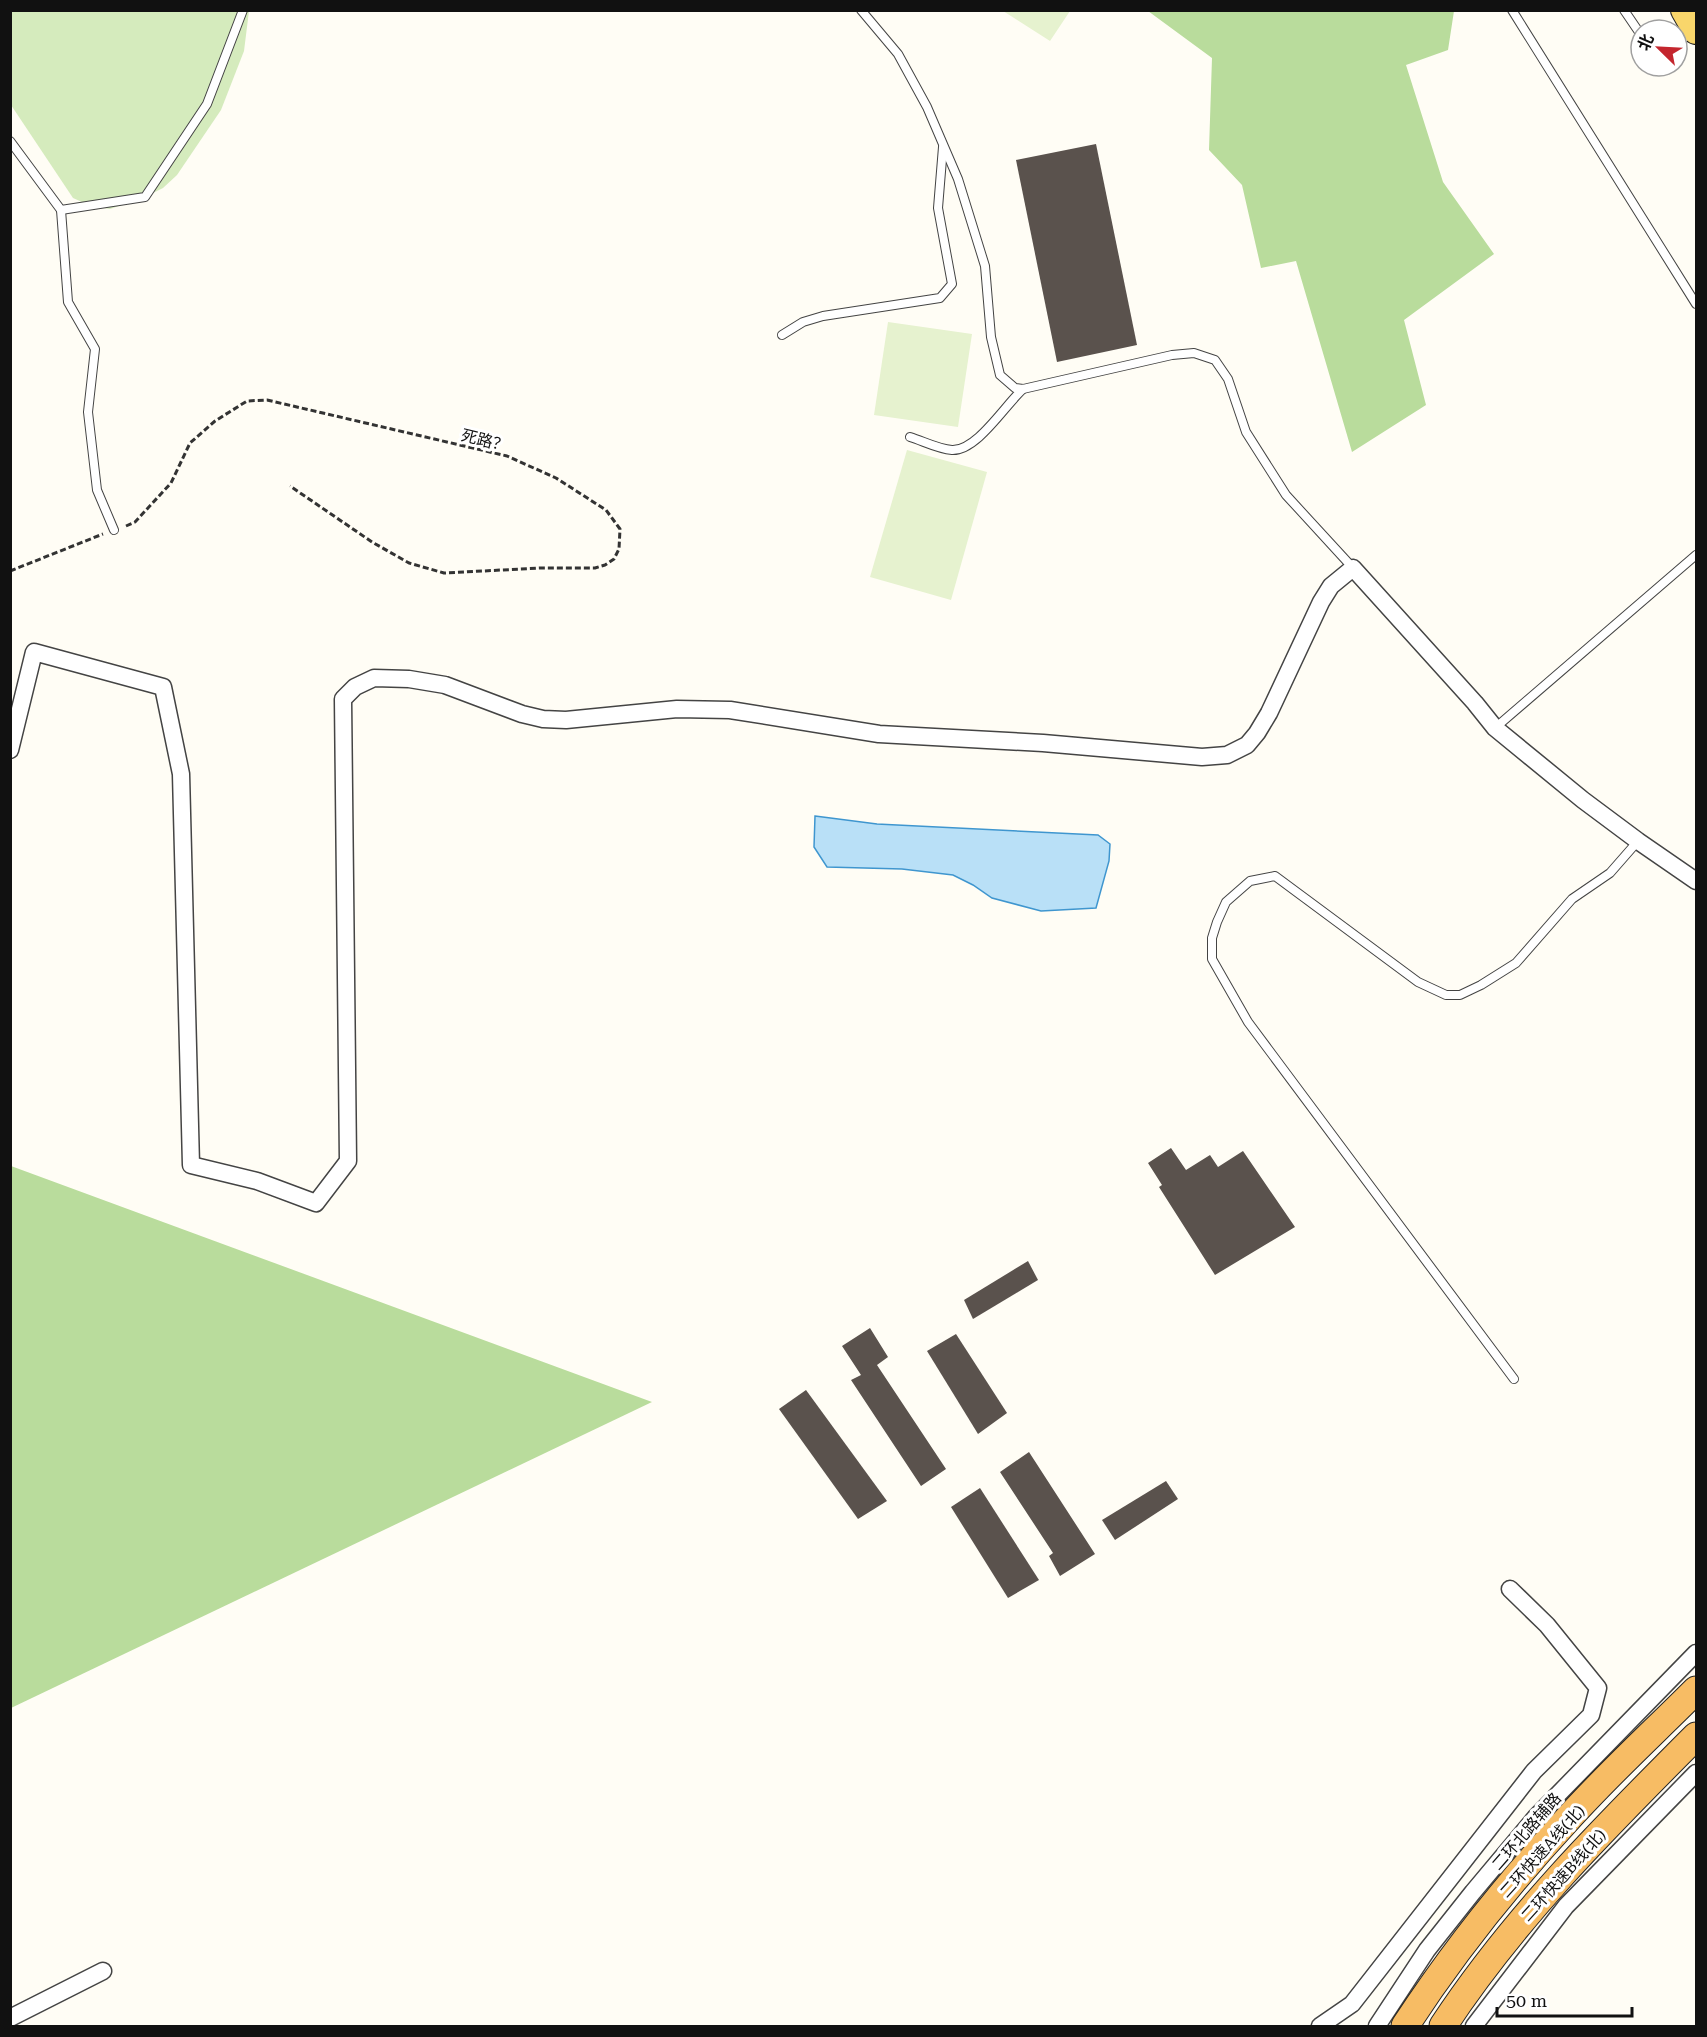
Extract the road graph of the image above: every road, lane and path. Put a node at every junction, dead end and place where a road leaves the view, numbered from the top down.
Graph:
1 (243, 10) edge
2 (861, 10) edge
3 (1512, 10) edge
4 (1684, 10) edge
5 (1696, 31) edge
6 (10, 141) edge
7 (943, 144) junction
8 (61, 210) junction
9 (1696, 304) edge
10 (782, 335) dead end
11 (1023, 389) junction
12 (910, 437) dead end
13 (290, 486) dead end
14 (114, 530) junction
15 (1696, 555) edge
16 (1353, 568) junction
17 (10, 571) edge
18 (1495, 728) junction
19 (10, 750) edge
20 (1638, 841) junction
21 (1696, 881) edge
22 (1514, 1379) dead end
23 (1510, 1589) dead end
24 (1696, 1653) edge
25 (1696, 1690) edge
26 (1696, 1736) edge
27 (1696, 1773) edge
28 (103, 1971) dead end
29 (10, 2018) edge
30 (1320, 2026) edge
31 (1377, 2026) edge
32 (1405, 2026) edge
33 (1443, 2026) edge
34 (1474, 2026) edge

1 - 8 lane
2 - 7 lane
3 - 9 lane
4 - 5 main road
6 - 8 lane
7 - 10 lane
7 - 11 lane
8 - 14 lane
11 - 12 lane
11 - 16 lane
13 - 14 path, 死路？
14 - 17 path, 死路？
15 - 18 lane
16 - 18 street
16 - 19 street
18 - 20 street
20 - 21 street
20 - 22 lane
23 - 30 street
24 - 31 street, 二环北路辅路
25 - 32 highway, 二环快速A线(北)
26 - 33 highway, 二环快速B线(北)
27 - 34 street
28 - 29 street

